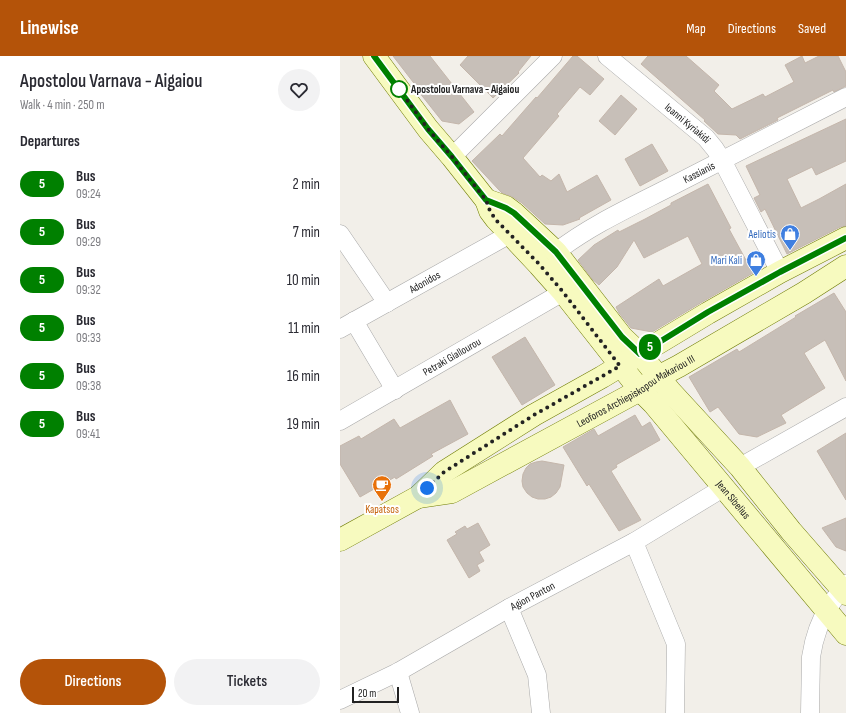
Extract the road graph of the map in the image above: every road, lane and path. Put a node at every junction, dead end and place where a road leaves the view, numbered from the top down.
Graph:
1 (374, 56) edge
2 (553, 56) edge
3 (607, 56) edge
4 (846, 97) edge
5 (452, 157) junction
6 (722, 160) junction
7 (486, 200) junction
8 (340, 234) edge
9 (510, 234) junction
10 (846, 238) edge
11 (556, 252) junction
12 (846, 266) edge
13 (780, 272) junction
14 (563, 292) junction
15 (387, 303) junction
16 (347, 325) edge
17 (640, 354) junction
18 (620, 366) junction
19 (658, 377) junction
20 (395, 390) junction
21 (640, 390) junction
22 (846, 407) edge
23 (340, 421) edge
24 (740, 467) junction
25 (724, 488) junction
26 (418, 497) junction
27 (340, 540) edge
28 (634, 542) junction
29 (845, 589) edge
30 (508, 608) junction
31 (826, 610) junction
32 (846, 634) edge
33 (398, 672) junction
34 (340, 700) edge
35 (410, 713) edge
36 (541, 713) edge
37 (675, 713) edge
38 (810, 713) edge

1 - 5 main road, Jean Sibelius
2 - 5 street
3 - 6 street, Ioanni Kyriakidi
4 - 6 street, Kassianis
5 - 7 main road, Jean Sibelius
6 - 11 street, Kassianis
6 - 13 street, Ioanni Kyriakidi
7 - 9 main road, Jean Sibelius
7 - 11 main road
8 - 15 street
9 - 14 main road, Jean Sibelius
9 - 15 street, Adonidos
10 - 13 main road, Leoforos Archiepiskopou Makariou III
11 - 17 main road
12 - 19 main road, Leoforos Archiepiskopou Makariou III
13 - 17 main road, Leoforos Archiepiskopou Makariou III
14 - 18 main road, Jean Sibelius
14 - 20 street, Petraki Giallourou
15 - 16 street, Adonidos
16 - 20 street
17 - 18 main road, Leoforos Archiepiskopou Makariou III
17 - 19 main road
18 - 21 main road, Jean Sibelius
18 - 26 main road, Leoforos Archiepiskopou Makariou III
19 - 21 main road, Leoforos Archiepiskopou Makariou III
19 - 24 main road
20 - 23 street, Petraki Giallourou
21 - 25 main road, Jean Sibelius
21 - 26 main road, Leoforos Archiepiskopou Makariou III
22 - 24 street
24 - 29 main road
25 - 28 street, Agion Panton
25 - 31 main road, Jean Sibelius
26 - 27 main road, Leoforos Archiepiskopou Makariou III
28 - 30 street, Agion Panton
28 - 37 street
29 - 31 street
30 - 33 street, Agion Panton
30 - 36 street
31 - 32 main road, Jean Sibelius
31 - 38 street
33 - 34 street, Agion Panton
33 - 35 street

